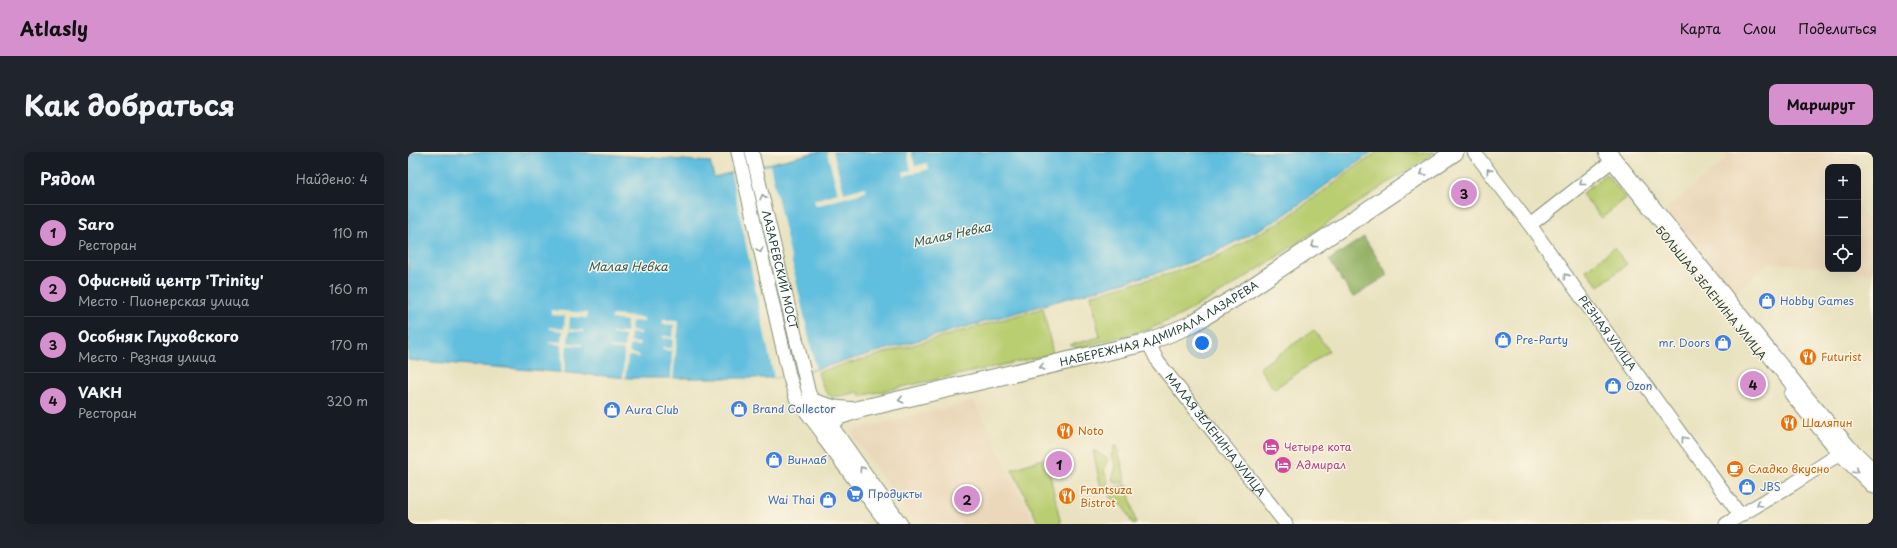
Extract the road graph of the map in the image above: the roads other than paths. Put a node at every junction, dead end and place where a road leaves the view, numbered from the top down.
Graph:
1 (738, 152) edge
2 (752, 152) edge
3 (1455, 152) edge
4 (1474, 152) edge
5 (1597, 152) edge
6 (1609, 159) edge
7 (1530, 225) junction
8 (1148, 342) junction
9 (812, 400) junction
10 (860, 409) junction
11 (828, 431) junction
12 (1844, 451) junction
13 (1873, 472) edge
14 (1873, 487) edge
15 (1740, 515) junction
16 (890, 524) edge
17 (901, 524) edge
18 (1286, 524) edge
19 (1726, 524) edge

1 -> 11 street, ЛАЗАРЕВСКИЙ МОСТ
9 -> 2 street, ЛАЗАРЕВСКИЙ МОСТ
3 -> 8 main road, НАБЕРЕЖНАЯ АДМИРАЛА ЛАЗАРЕВА
7 -> 4 street, РЕЗНАЯ УЛИЦА
5 - 6 street, БОЛЬШАЯ ЗЕЛЕНИНА УЛИЦА
6 -> 7 street
6 - 12 main road, БОЛЬШАЯ ЗЕЛЕНИНА УЛИЦА
15 -> 7 street, РЕЗНАЯ УЛИЦА
8 -> 10 main road, НАБЕРЕЖНАЯ АДМИРАЛА ЛАЗАРЕВА
8 - 18 street, МАЛАЯ ЗЕЛЕНИНА УЛИЦА
9 - 10 street
9 - 11 street, ЛАЗАРЕВСКИЙ МОСТ
10 - 11 main road, НАБЕРЕЖНАЯ АДМИРАЛА ЛАЗАРЕВА
11 - 16 main road
17 -> 11 street
12 - 13 main road, БОЛЬШАЯ ЗЕЛЕНИНА УЛИЦА
12 -> 14 street, БОЛЬШАЯ ЗЕЛЕНИНА УЛИЦА
12 -> 15 street
15 - 19 street

